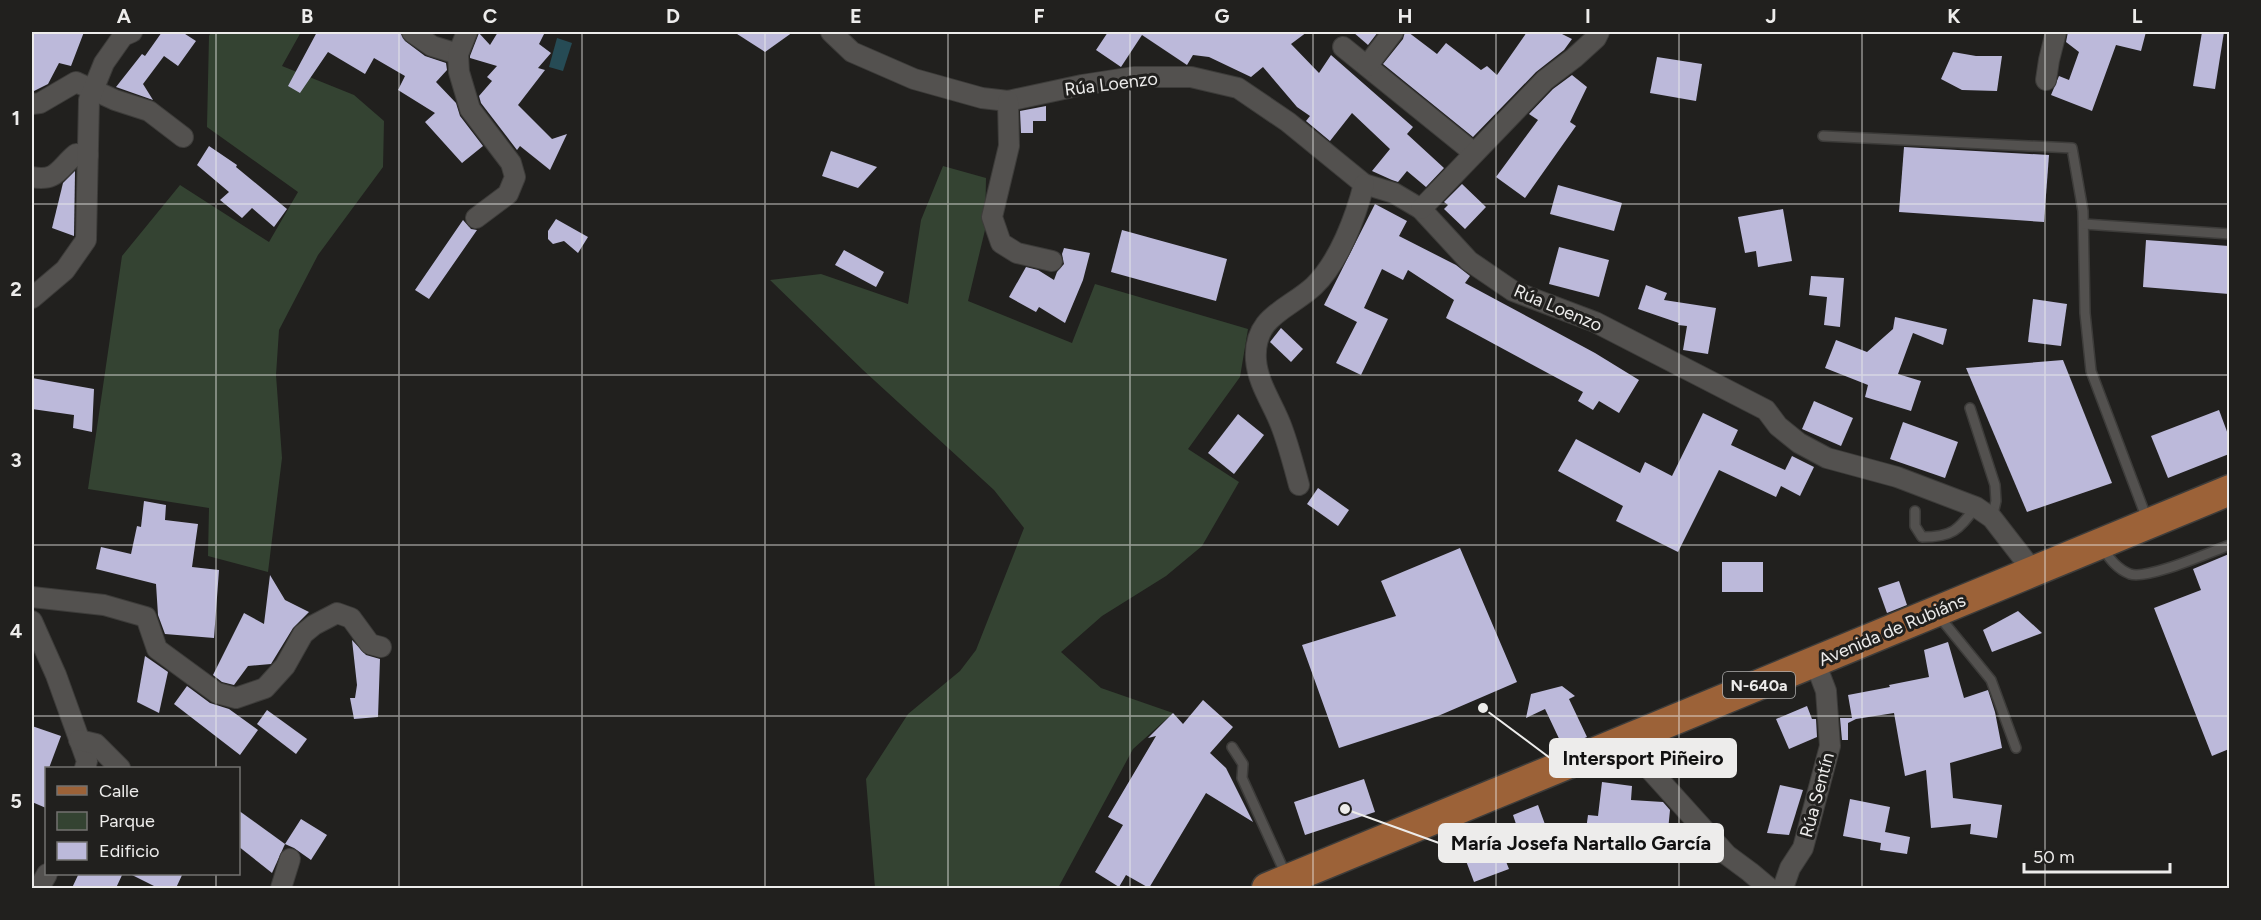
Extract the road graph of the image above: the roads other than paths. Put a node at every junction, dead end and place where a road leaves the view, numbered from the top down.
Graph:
1 (132, 32) edge
2 (412, 32) edge
3 (467, 32) edge
4 (831, 32) edge
5 (1393, 32) edge
6 (1599, 32) edge
7 (2056, 32) edge
8 (1343, 47) dead end
9 (458, 54) junction
10 (1367, 66) junction
11 (2046, 80) dead end
12 (94, 89) junction
13 (1008, 101) junction
14 (32, 104) edge
15 (1823, 136) dead end
16 (183, 137) dead end
17 (1474, 153) junction
18 (88, 155) junction
19 (32, 177) edge
20 (1364, 184) junction
21 (1421, 209) junction
22 (476, 218) dead end
23 (2084, 224) junction
24 (2229, 234) edge
25 (1052, 261) dead end
26 (32, 298) edge
27 (1970, 408) dead end
28 (1299, 485) dead end
29 (2229, 490) edge
30 (1976, 507) junction
31 (1915, 511) dead end
32 (1992, 518) junction
33 (2149, 524) junction
34 (2100, 544) junction
35 (2229, 545) edge
36 (2034, 572) junction
37 (32, 597) edge
38 (1935, 612) junction
39 (32, 621) edge
40 (381, 647) dead end
41 (1815, 662) junction
42 (79, 740) junction
43 (1624, 741) junction
44 (1232, 747) dead end
45 (2016, 748) dead end
46 (85, 767) edge
47 (119, 767) edge
48 (290, 859) dead end
49 (1282, 885) edge
50 (281, 888) edge
51 (1769, 888) edge
52 (1783, 888) edge

1 - 12 street
2 - 9 street
3 - 9 street
4 - 13 street, Rúa Loenzo
5 - 10 street
6 - 17 street
7 - 11 street
8 - 10 street
9 - 22 street
10 - 17 street
12 - 14 street
12 - 16 street
12 - 18 street
13 - 20 street, Rúa Loenzo
13 - 25 street
15 - 23 lane
17 - 21 street
18 - 19 street
18 - 26 street
20 - 21 street, Rúa Loenzo
20 - 28 street
21 - 30 street, Rúa Loenzo
23 - 24 lane
23 - 33 lane
27 - 32 lane
29 - 33 main road, Avenida de Rubiáns / N-640a
30 - 31 lane
30 - 32 street, Rúa Loenzo
32 - 36 street, Rúa Loenzo
33 - 34 main road, Avenida de Rubiáns / N-640a
34 - 35 lane
34 - 36 main road, Avenida de Rubiáns / N-640a
36 - 38 main road, Avenida de Rubiáns / N-640a
37 - 40 street
38 - 41 main road, Avenida de Rubiáns / N-640a
38 - 45 lane
39 - 42 street
41 - 43 main road, Avenida de Rubiáns / N-640a
41 - 52 street, Rúa Sentín
42 - 46 street
42 - 47 street
43 - 49 main road, Avenida de Rubiáns / N-640a
43 - 51 street
44 - 49 lane
48 - 50 street

